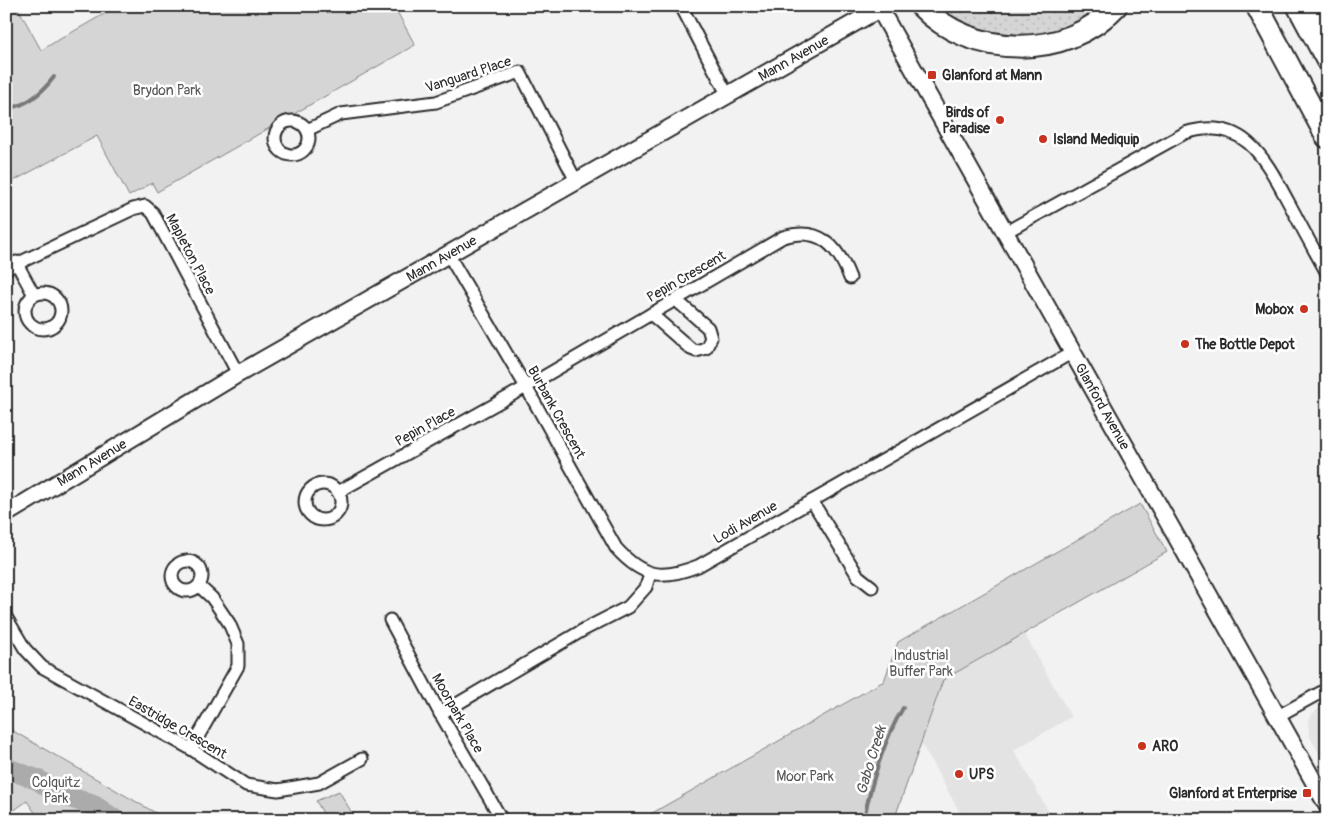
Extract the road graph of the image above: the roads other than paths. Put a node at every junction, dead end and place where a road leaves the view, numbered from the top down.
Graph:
1 (681, 6) edge
2 (920, 6) edge
3 (1116, 6) edge
4 (1257, 6) edge
5 (1298, 6) edge
6 (1315, 6) edge
7 (879, 8) edge
8 (1327, 37) edge
9 (1327, 60) edge
10 (727, 94) junction
11 (307, 130) dead end
12 (1327, 137) edge
13 (576, 181) junction
14 (1006, 232) junction
15 (448, 254) junction
16 (16, 262) junction
17 (6, 269) edge
18 (1327, 273) edge
19 (850, 278) dead end
20 (34, 295) dead end
21 (676, 300) junction
22 (651, 314) junction
23 (1073, 352) junction
24 (238, 374) junction
25 (526, 387) junction
26 (338, 492) dead end
27 (812, 501) junction
28 (6, 514) edge
29 (650, 574) junction
30 (198, 586) dead end
31 (872, 587) dead end
32 (6, 617) edge
33 (390, 620) dead end
34 (1327, 689) edge
35 (440, 714) junction
36 (1278, 716) junction
37 (191, 749) junction
38 (362, 759) dead end
39 (1327, 805) edge
40 (502, 820) edge

1 - 10 street
2 - 3 highway
4 - 12 highway
5 - 9 highway
6 - 8 highway
7 - 10 main road, Mann Avenue
7 - 14 main road, Glanford Avenue
10 - 13 main road, Mann Avenue
11 - 13 street, Vanguard Place
13 - 15 main road, Mann Avenue
14 - 18 street
14 - 23 main road, Glanford Avenue
15 - 24 main road, Mann Avenue
15 - 25 street, Burbank Crescent
16 - 17 street, Mapleton Place
16 - 20 street
16 - 24 street, Mapleton Place
19 - 21 street, Pepin Crescent
21 - 22 street, Pepin Crescent
21 - 22 street
22 - 25 street, Pepin Crescent
23 - 27 street, Lodi Avenue
23 - 36 main road, Glanford Avenue
24 - 28 main road, Mann Avenue
25 - 26 street, Pepin Place
25 - 29 street, Burbank Crescent
27 - 29 street, Lodi Avenue
27 - 31 street
29 - 35 street
30 - 37 street
32 - 37 street, Eastridge Crescent
33 - 35 street, Moorpark Place
34 - 36 street
35 - 40 street, Moorpark Place
36 - 39 main road, Glanford Avenue
37 - 38 street, Eastridge Crescent

